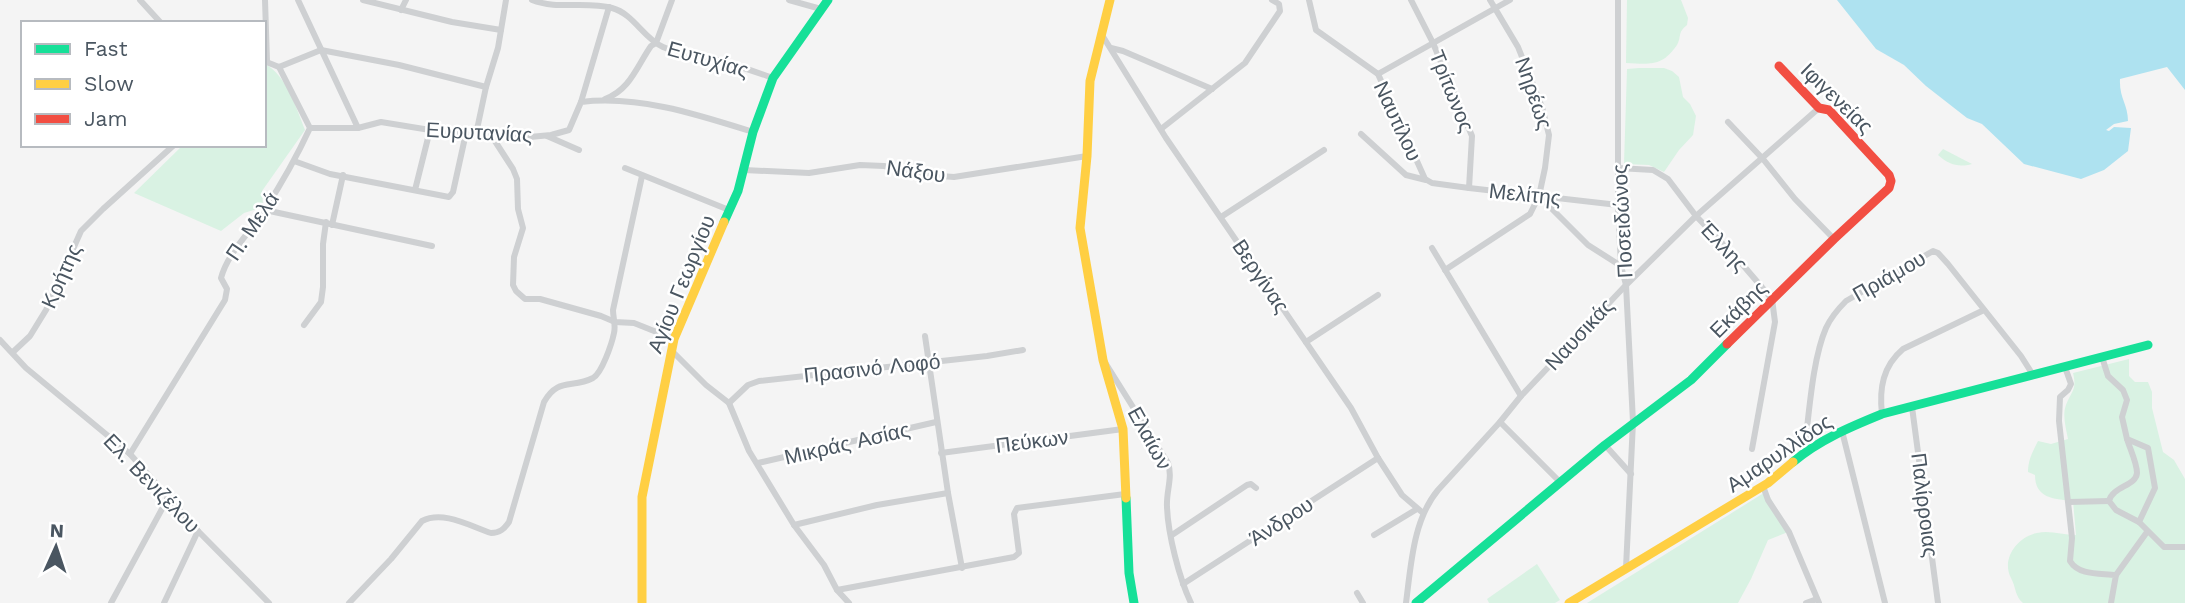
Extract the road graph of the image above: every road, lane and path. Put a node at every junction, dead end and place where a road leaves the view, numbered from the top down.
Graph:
1 (140, 0) edge
2 (265, 0) edge
3 (298, 0) edge
4 (363, 0) edge
5 (406, 0) edge
6 (506, 0) edge
7 (531, 0) edge
8 (672, 0) edge
9 (789, 0) edge
10 (828, 0) edge
11 (1110, 0) edge
12 (1272, 0) edge
13 (1309, 0) edge
14 (1411, 0) edge
15 (1490, 0) edge
16 (1510, 0) edge
17 (1618, 0) edge
18 (576, 2) edge
19 (608, 7) junction
20 (1494, 8) junction
21 (821, 9) junction
22 (401, 10) junction
23 (159, 21) edge
24 (265, 21) edge
25 (501, 30) junction
26 (1102, 35) junction
27 (656, 43) junction
28 (1433, 43) junction
29 (1111, 48) junction
30 (321, 50) junction
31 (266, 61) edge
32 (279, 66) junction
33 (1779, 66) dead end
34 (1378, 74) junction
35 (773, 78) junction
36 (486, 87) junction
37 (1212, 89) junction
38 (604, 99) junction
39 (581, 102) junction
40 (1819, 108) junction
41 (1728, 122) dead end
42 (310, 128) junction
43 (358, 128) junction
44 (430, 130) junction
45 (1161, 130) junction
46 (753, 132) junction
47 (466, 133) junction
48 (476, 134) junction
49 (1361, 134) dead end
50 (491, 135) junction
51 (545, 135) junction
52 (172, 147) edge
53 (579, 150) dead end
54 (1324, 150) dead end
55 (1087, 156) junction
56 (1763, 159) junction
57 (294, 161) junction
58 (1618, 168) junction
59 (625, 169) dead end
60 (744, 170) junction
61 (343, 175) junction
62 (642, 176) junction
63 (1429, 181) junction
64 (1469, 188) junction
65 (1888, 188) joint
66 (415, 190) junction
67 (1539, 196) junction
68 (1618, 205) junction
69 (265, 210) junction
70 (729, 210) junction
71 (1696, 216) junction
72 (1221, 217) junction
73 (329, 223) junction
74 (1834, 239) junction
75 (432, 246) dead end
76 (1432, 248) dead end
77 (1621, 266) junction
78 (1445, 270) junction
79 (1626, 285) junction
80 (1378, 295) dead end
81 (1772, 299) junction
82 (1984, 310) junction
83 (615, 322) junction
84 (304, 325) dead end
85 (925, 336) dead end
86 (674, 339) junction
87 (0, 340) edge
88 (1306, 342) junction
89 (2148, 345) dead end
90 (1023, 350) dead end
91 (671, 351) junction
92 (13, 352) junction
93 (2102, 357) junction
94 (1103, 360) junction
95 (930, 361) junction
96 (2065, 367) junction
97 (2033, 375) junction
98 (1521, 396) junction
99 (729, 403) junction
100 (1912, 407) junction
101 (1882, 414) junction
102 (936, 422) junction
103 (1500, 422) junction
104 (1633, 422) junction
105 (1123, 429) junction
106 (1842, 431) junction
107 (2127, 439) junction
108 (1605, 445) junction
109 (1752, 449) dead end
110 (941, 453) junction
111 (1804, 453) junction
112 (130, 454) junction
113 (1378, 458) junction
114 (758, 463) junction
115 (1631, 474) junction
116 (1560, 482) junction
117 (1763, 486) junction
118 (1256, 488) dead end
119 (948, 493) junction
120 (1125, 494) junction
121 (169, 496) junction
122 (2109, 501) junction
123 (2069, 502) junction
124 (1420, 511) junction
125 (2139, 522) junction
126 (794, 525) junction
127 (198, 531) junction
128 (2147, 532) junction
129 (1172, 535) junction
130 (1374, 535) dead end
131 (2185, 547) edge
132 (962, 568) junction
133 (1626, 568) junction
134 (2116, 575) junction
135 (1183, 584) junction
136 (837, 590) junction
137 (1357, 593) dead end
138 (1818, 601) edge
139 (111, 603) edge
140 (164, 603) edge
141 (269, 603) edge
142 (349, 603) edge
143 (642, 603) edge
144 (849, 603) edge
145 (1134, 603) edge
146 (1191, 603) edge
147 (1363, 603) edge
148 (1406, 603) edge
149 (1416, 603) edge
150 (1569, 603) edge
151 (1806, 603) edge
152 (1885, 603) edge
153 (1938, 603) edge
154 (2111, 603) edge

1 - 23 street
2 - 24 street
3 - 30 street
4 - 22 street
5 - 22 street
6 - 25 street
7 - 18 street, Ευτυχίας
8 - 27 street
9 - 21 street
10 - 21 street, Αγίου Γεωργίου
11 - 26 street
12 - 37 street
13 - 34 street, Ναυτίλου
14 - 28 street, Τρίτωνος
15 - 20 street, Νηρέως
16 - 20 street
17 - 58 street, Ποσειδώνος
18 - 19 street, Ευτυχίας
19 - 27 street, Ευτυχίας
19 - 39 street
20 - 28 street
20 - 67 street, Νηρέως
21 - 35 street, Αγίου Γεωργίου
22 - 25 street
25 - 36 street
26 - 29 street, Βεργίνας
26 - 55 street
27 - 35 street, Ευτυχίας
27 - 38 street
28 - 34 street
28 - 64 street, Τρίτωνος
29 - 37 street
29 - 45 street, Βεργίνας
30 - 32 street
30 - 36 street
30 - 43 street
31 - 32 street
32 - 42 street
33 - 40 street, Ιφιγενείας
34 - 63 street, Ναυτίλου
35 - 46 street, Αγίου Γεωργίου
36 - 48 street
37 - 45 street
38 - 39 street
38 - 46 street
39 - 51 street, Ευρυτανίας
40 - 56 street, Ναυσικάς
40 - 65 street, Ιφιγενείας
41 - 56 street
42 - 43 street, Ευρυτανίας
42 - 57 street, Π. Μελά
43 - 44 street, Ευρυτανίας
44 - 47 street, Ευρυτανίας
44 - 66 street
45 - 72 street, Βεργίνας
46 - 60 street, Αγίου Γεωργίου
47 - 48 street, Ευρυτανίας
47 - 66 street
48 - 50 street, Ευρυτανίας
49 - 63 street, Μελίτης
50 - 51 street, Ευρυτανίας
50 - 83 street
51 - 53 street
52 - 92 street, Κρήτης
54 - 72 street
55 - 60 street, Νάξου
55 - 94 street
56 - 71 street, Ναυσικάς
56 - 74 street
57 - 61 street
57 - 69 street, Π. Μελά
58 - 68 street, Ποσειδώνος
58 - 71 street, Έλλης
59 - 62 street
60 - 70 street, Αγίου Γεωργίου
61 - 66 street
61 - 73 street
62 - 70 street
62 - 83 street
63 - 64 street, Μελίτης
64 - 67 street, Μελίτης
65 - 74 street, Εκάβης
67 - 68 street, Μελίτης
67 - 77 street
67 - 78 street, Νηρέως
68 - 77 street, Ποσειδώνος
69 - 73 street
69 - 112 street, Π. Μελά
70 - 86 street, Αγίου Γεωργίου
71 - 79 street, Ναυσικάς
71 - 81 street, Έλλης
72 - 88 street, Βεργίνας
73 - 75 street
73 - 84 street
74 - 81 street, Εκάβης
76 - 78 street
77 - 79 street, Ποσειδώνος
78 - 98 street
79 - 98 street, Ναυσικάς
79 - 104 street, Ποσειδώνος
80 - 88 street
81 - 104 street, Εκάβης
81 - 109 street
82 - 97 street, Πριάμου
82 - 101 street
82 - 111 street, Πριάμου
83 - 86 street
83 - 142 street
85 - 95 street
86 - 91 street, Αγίου Γεωργίου
87 - 92 street, Ελ. Βενιζέλου
88 - 113 street, Βεργίνας
89 - 93 street, Αμαρυλλίδος
90 - 95 street, Πρασινό Λοφό
91 - 99 street
91 - 143 street, Αγίου Γεωργίου
92 - 112 street, Ελ. Βενιζέλου
93 - 96 street, Αμαρυλλίδος
93 - 107 street
94 - 105 street
94 - 129 street, Ελαίων
95 - 99 street, Πρασινό Λοφό
95 - 102 street
96 - 97 street, Αμαρυλλίδος
96 - 123 street
97 - 100 street, Αμαρυλλίδος
98 - 103 street, Ναυσικάς
99 - 114 street
100 - 101 street, Αμαρυλλίδος
100 - 153 street, Παλίρροιας
101 - 106 street, Αμαρυλλίδος
102 - 110 street
102 - 114 street, Μικράς Ασίας
103 - 116 street
103 - 124 street, Ναυσικάς
104 - 108 street, Εκάβης
104 - 115 street, Ποσειδώνος
105 - 110 street, Πεύκων
105 - 120 street
106 - 111 street, Αμαρυλλίδος
106 - 152 street
107 - 122 street
107 - 125 street
108 - 115 street
108 - 116 street, Εκάβης
110 - 119 street
111 - 117 street, Αμαρυλλίδος
112 - 121 street, Ελ. Βενιζέλου
113 - 124 street, Βεργίνας
113 - 135 street, Άνδρου
114 - 126 street
115 - 133 street, Ποσειδώνος
116 - 149 street, Εκάβης
117 - 133 street, Αμαρυλλίδος
117 - 138 street
118 - 129 street
119 - 126 street
119 - 132 street
120 - 132 street
120 - 145 street
121 - 127 street, Ελ. Βενιζέλου
121 - 139 street
122 - 123 street
122 - 125 street
123 - 134 street
124 - 130 street
124 - 148 street, Ναυσικάς
125 - 128 street
126 - 136 street
127 - 140 street
127 - 141 street, Ελ. Βενιζέλου
128 - 131 street
128 - 134 street
129 - 135 street, Ελαίων
132 - 136 street
133 - 150 street, Αμαρυλλίδος
134 - 154 street
135 - 146 street, Ελαίων
136 - 144 street
137 - 147 street
138 - 151 street

